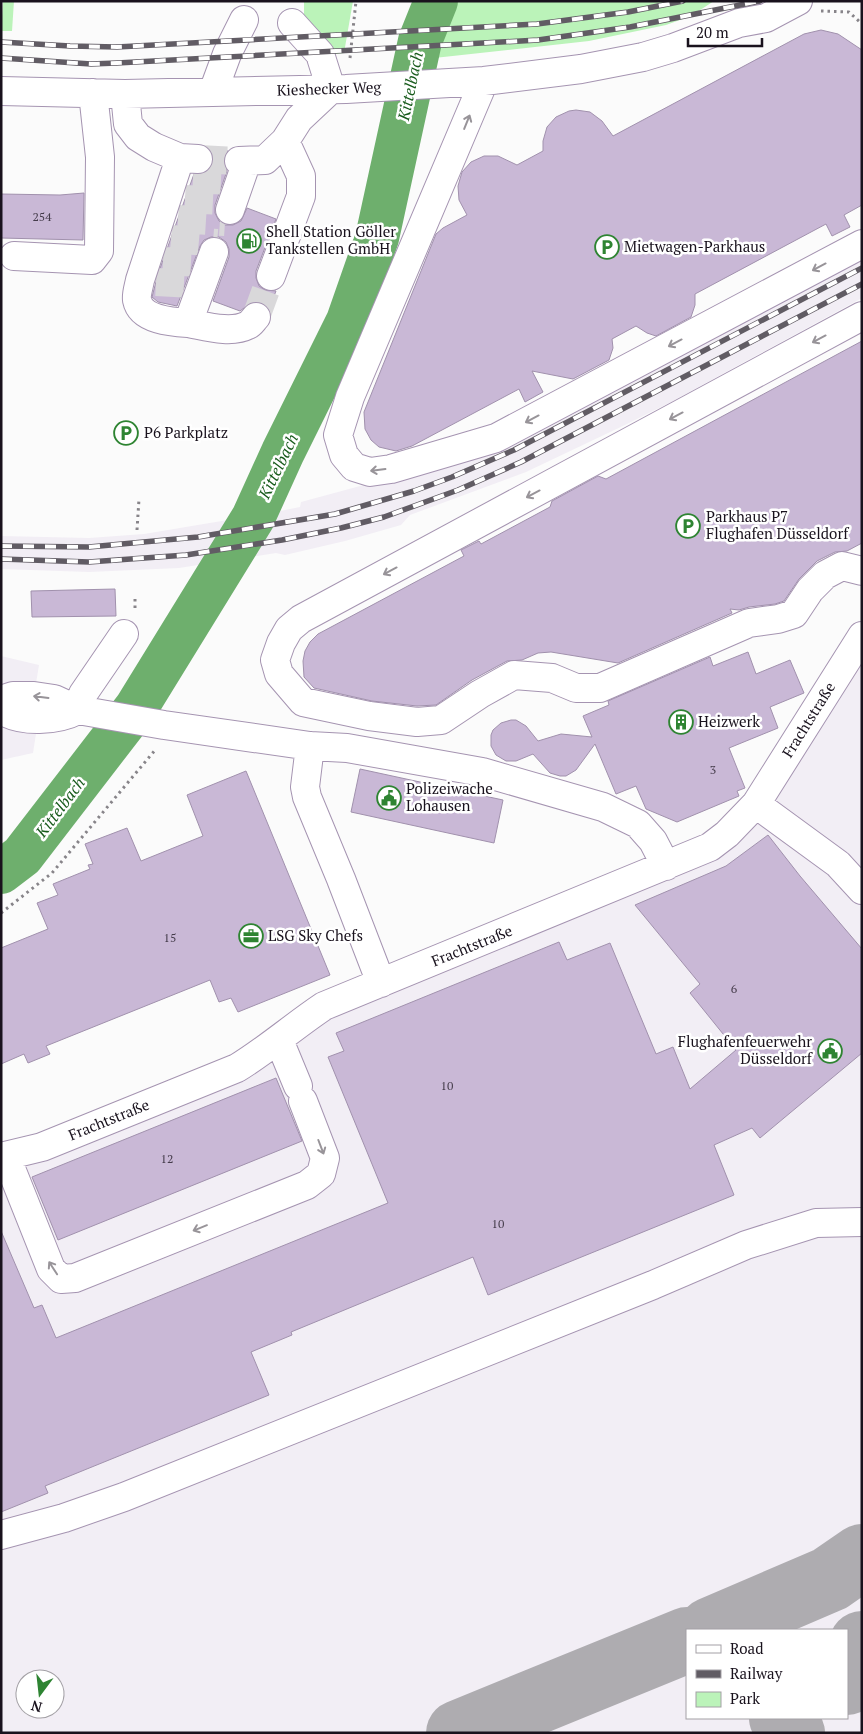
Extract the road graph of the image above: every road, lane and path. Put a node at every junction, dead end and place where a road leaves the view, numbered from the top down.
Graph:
1 (356, 1) edge
2 (807, 4) edge
3 (746, 12) edge
4 (244, 20) dead end
5 (292, 23) dead end
6 (862, 24) edge
7 (484, 81) junction
8 (339, 89) junction
9 (1, 91) edge
10 (212, 92) junction
11 (94, 93) junction
12 (125, 94) junction
13 (285, 140) junction
14 (235, 186) tunnel mouth
15 (862, 244) edge
16 (14, 256) dead end
17 (271, 276) tunnel mouth
18 (862, 316) edge
19 (256, 317) tunnel mouth
20 (139, 499) dead end
21 (137, 530) dead end
22 (862, 571) edge
23 (124, 634) dead end
24 (862, 636) edge
25 (1, 700) edge
26 (1, 710) edge
27 (86, 711) junction
28 (441, 720) junction
29 (156, 723) junction
30 (310, 746) junction
31 (432, 762) junction
32 (756, 804) junction
33 (666, 866) junction
34 (862, 890) edge
35 (1, 913) edge
36 (381, 983) junction
37 (278, 1040) junction
38 (4, 1157) edge
39 (862, 1222) edge
40 (1, 1535) edge

1 - 8 path
2 - 3 street, Kieshecker Weg
2 - 6 path
3 - 7 street, Kieshecker Weg
4 - 10 street
5 - 8 street
7 - 8 street, Kieshecker Weg
15 -> 7 street
8 - 10 street, Kieshecker Weg
8 - 13 street
9 - 11 street, Kieshecker Weg
10 - 12 street, Kieshecker Weg
11 - 12 street, Kieshecker Weg
11 - 16 street
12 - 19 street
13 - 14 street
13 - 17 street
18 -> 28 street
20 - 21 path
22 - 28 street
23 - 27 street
24 - 32 street, Frachtstraße
27 -> 25 street
26 - 27 street
27 - 29 street
28 - 31 street
29 - 30 street
29 - 35 path
30 - 31 street
30 - 36 street
31 - 33 street
32 - 33 street, Frachtstraße
32 - 34 street
33 - 36 street, Frachtstraße
36 - 37 street, Frachtstraße
37 - 38 street, Frachtstraße
37 -> 38 street
39 - 40 street

